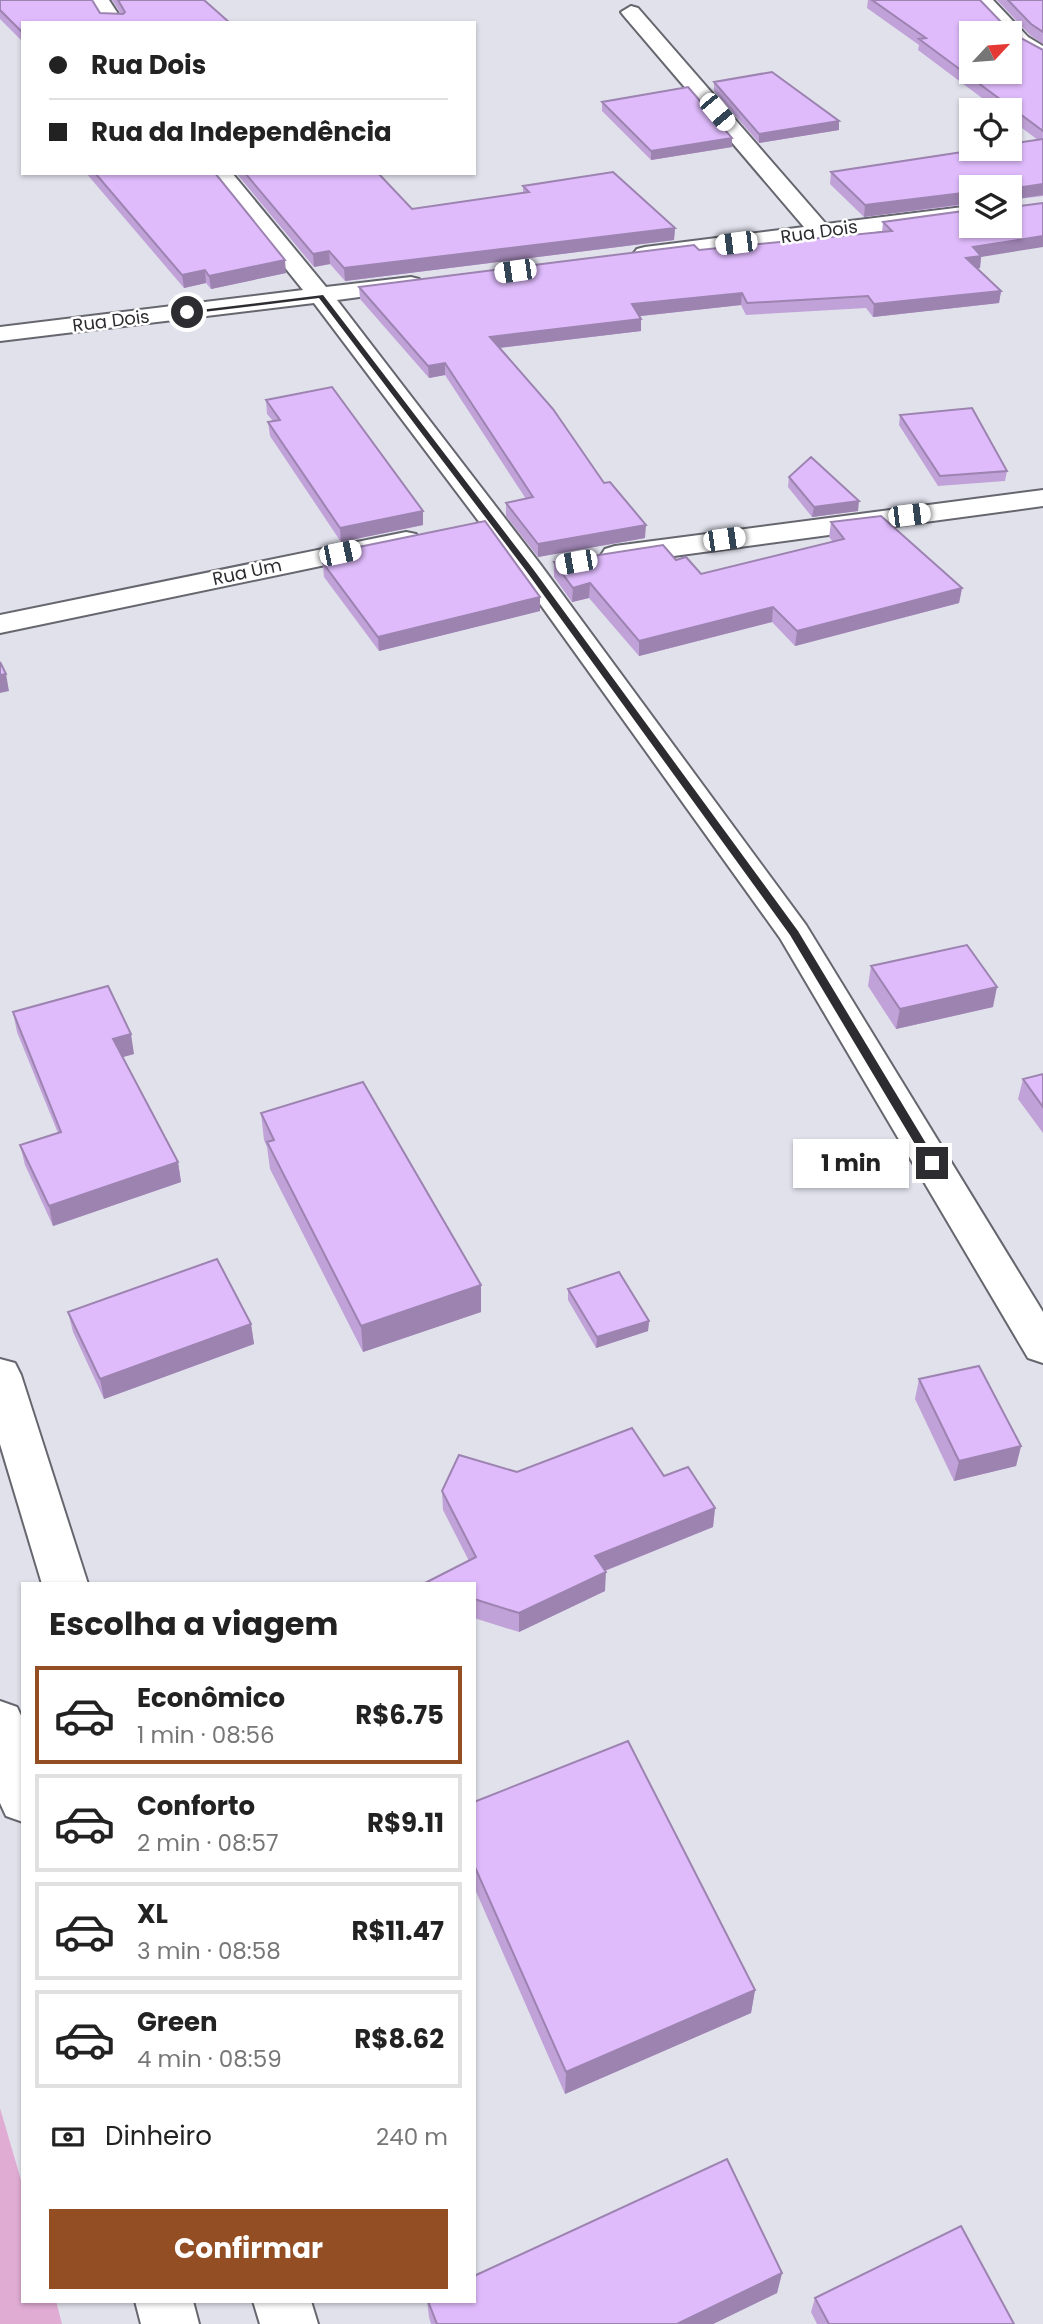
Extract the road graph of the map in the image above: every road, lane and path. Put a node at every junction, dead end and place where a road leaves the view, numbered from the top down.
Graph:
1 (99, 0) edge
2 (982, 0) edge
3 (631, 12) dead end
4 (113, 21) edge
5 (1043, 54) edge
6 (222, 175) edge
7 (959, 215) edge
8 (820, 232) junction
9 (626, 257) edge
10 (431, 282) edge
11 (321, 296) junction
12 (0, 334) edge
13 (1043, 498) edge
14 (466, 528) junction
15 (594, 559) edge
16 (0, 624) edge
17 (1043, 1347) edge
18 (0, 1376) edge
19 (64, 1582) edge
20 (0, 1722) edge
21 (21, 1793) edge
22 (165, 2303) edge
23 (283, 2303) edge
24 (170, 2324) edge
25 (289, 2324) edge

1 - 4 street
2 - 5 street
3 - 8 street
6 - 11 street
7 - 8 street, Rua Dois
8 - 9 street, Rua Dois
10 - 11 street, Rua Dois
11 - 12 street, Rua Dois
11 - 14 street
13 - 15 street
14 - 16 street, Rua Um
14 - 17 street
18 - 19 street
20 - 21 street
22 - 24 street
23 - 25 street

